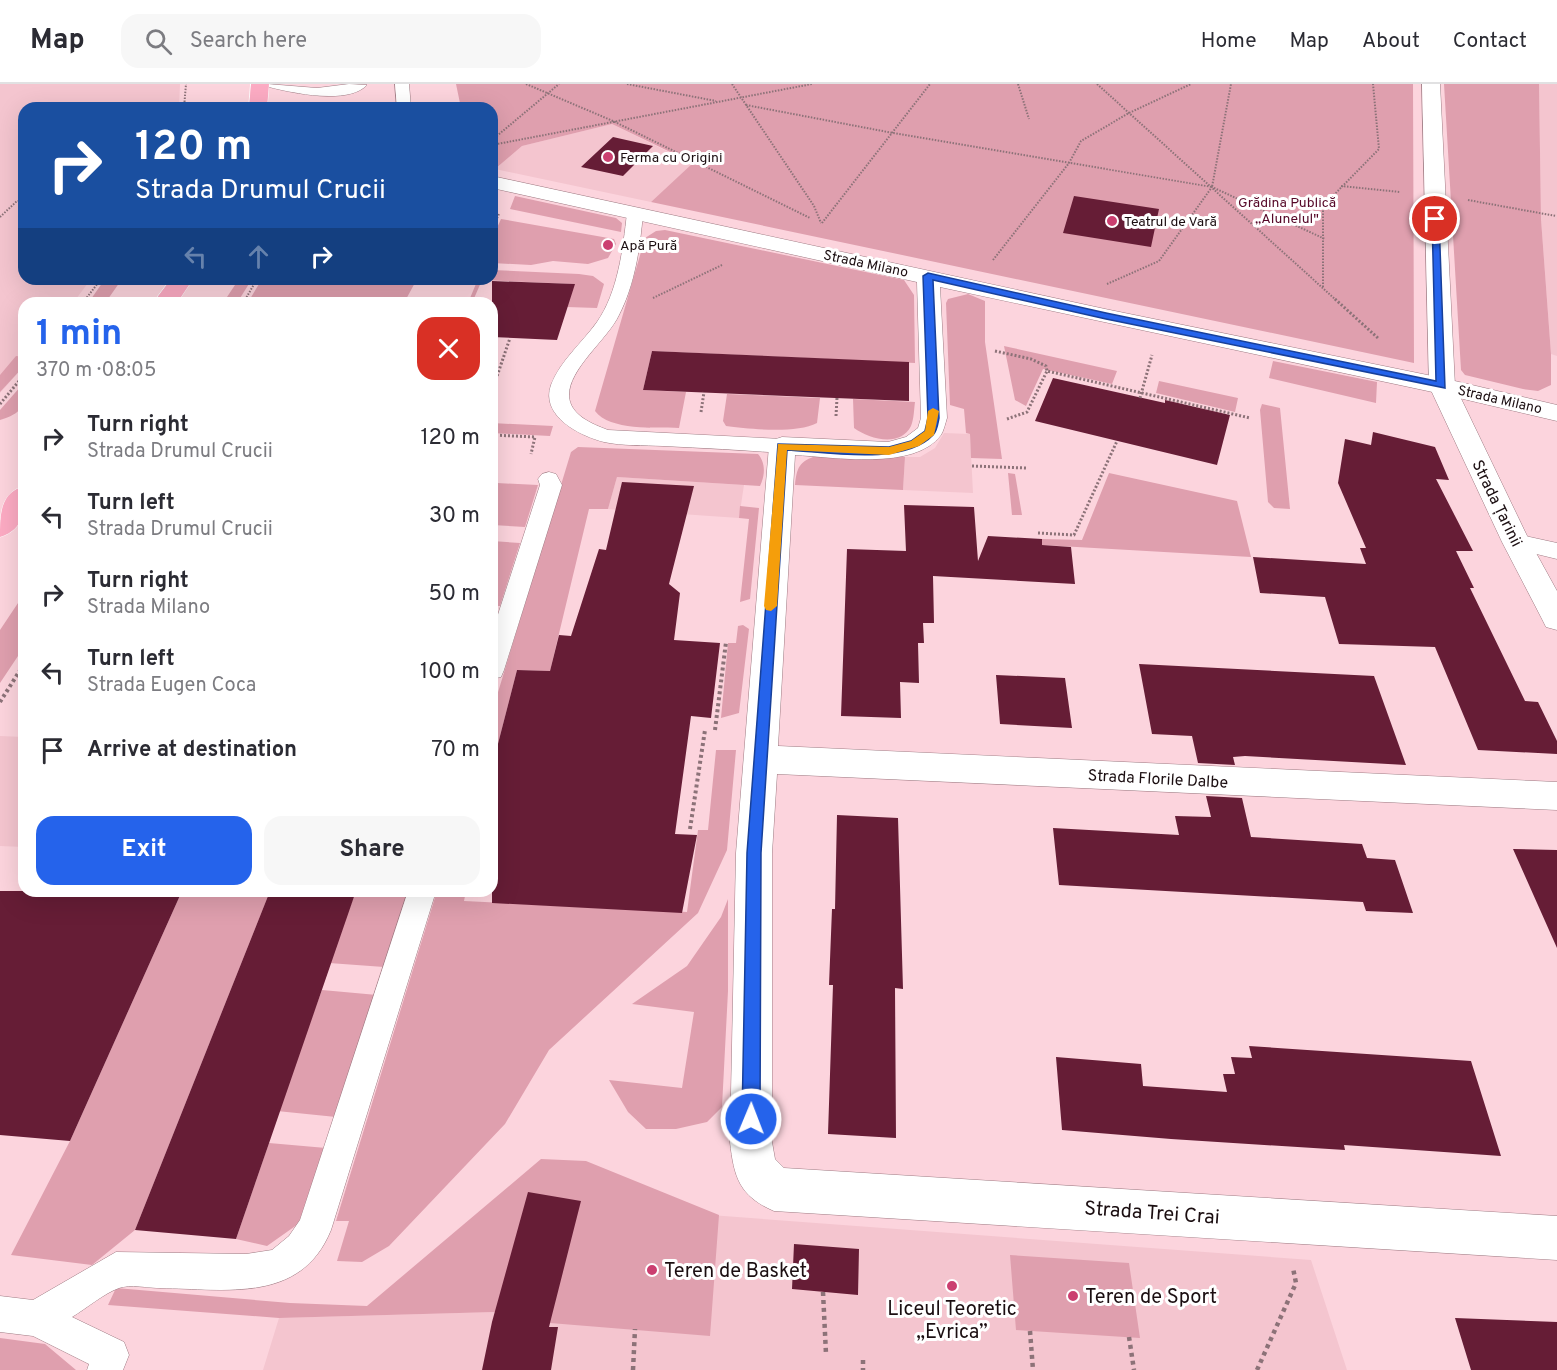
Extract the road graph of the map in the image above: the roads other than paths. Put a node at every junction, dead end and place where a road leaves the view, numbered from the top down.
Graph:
1 (260, 84) edge
2 (274, 84) edge
3 (361, 84) edge
4 (402, 84) edge
5 (1431, 84) edge
6 (301, 92) junction
7 (258, 102) edge
8 (312, 102) edge
9 (336, 102) edge
10 (404, 102) edge
11 (498, 184) edge
12 (635, 213) junction
13 (928, 276) junction
14 (1442, 386) junction
15 (1557, 413) edge
16 (782, 446) junction
17 (549, 478) dead end
18 (18, 503) edge
19 (0, 527) edge
20 (1516, 542) junction
21 (1557, 551) edge
22 (1557, 619) edge
23 (498, 651) edge
24 (759, 759) junction
25 (1557, 796) edge
26 (420, 897) edge
27 (1557, 1238) edge
28 (0, 1314) edge
29 (36, 1318) junction
30 (105, 1370) edge

1 - 7 main road
2 - 6 lane
3 - 6 lane
3 - 9 lane
4 - 10 lane
5 - 14 street
6 - 8 lane
11 - 12 street, Strada Milano
12 - 13 street, Strada Milano
12 - 16 lane
13 - 14 street, Strada Milano
13 - 16 street
14 - 15 street, Strada Milano
14 - 20 street, Strada Țarinii
16 - 24 street
17 - 23 lane
18 - 19 main road
20 - 21 lane
20 - 22 street, Strada Țarinii
24 - 25 street, Strada Florile Dalbe
24 - 27 street, Strada Trei Crai
26 - 29 lane
28 - 29 lane
29 - 30 lane

